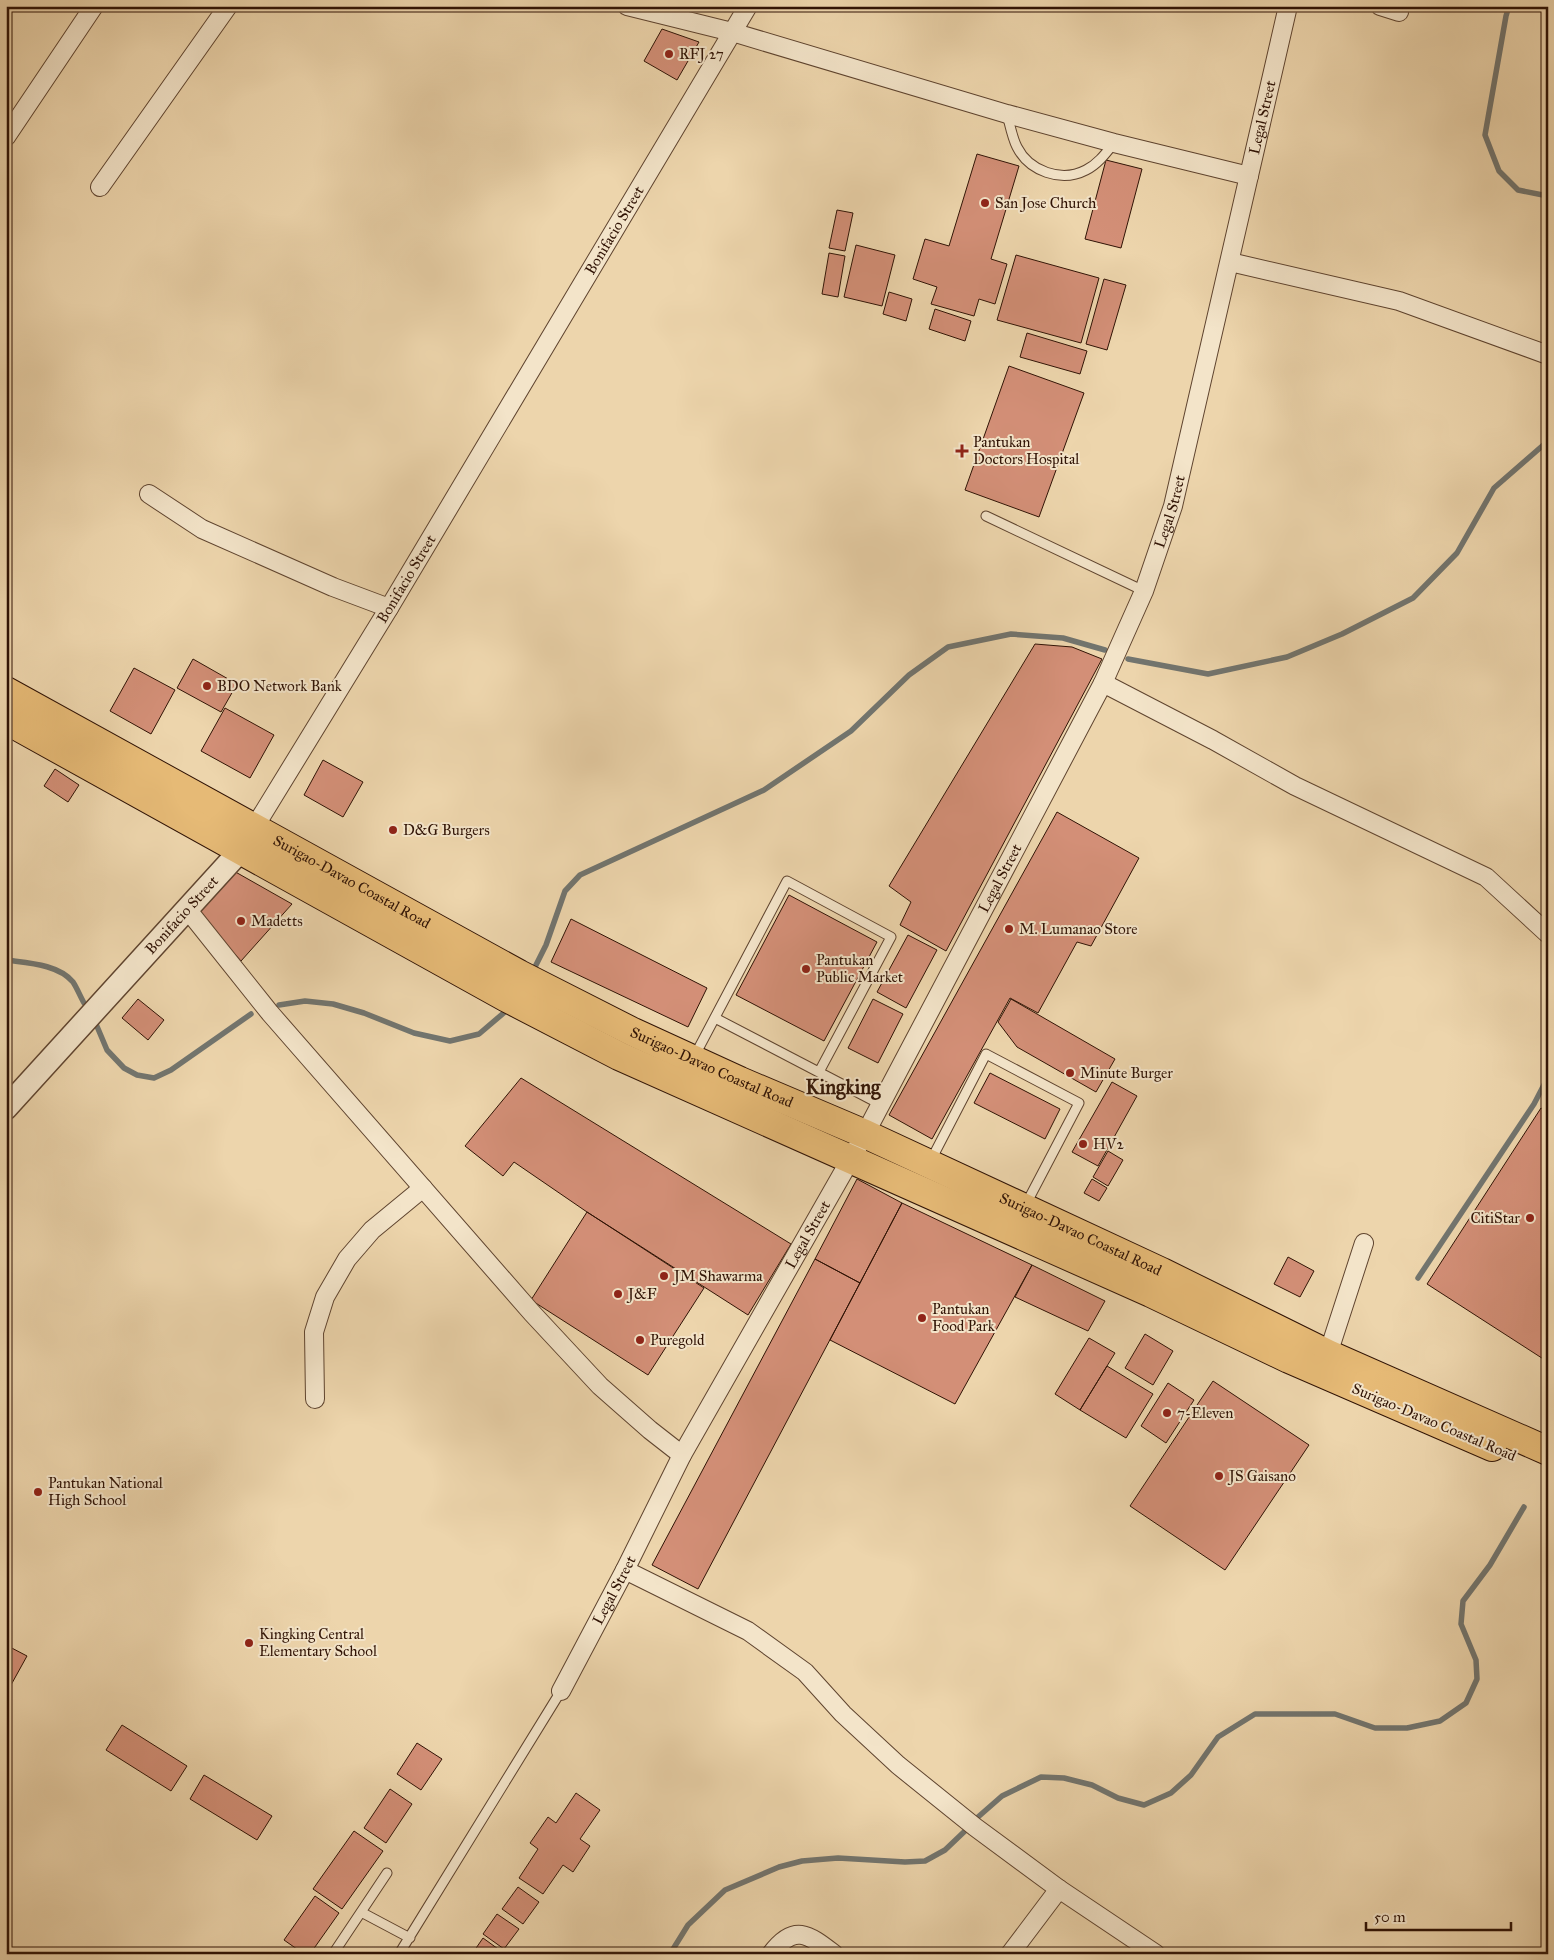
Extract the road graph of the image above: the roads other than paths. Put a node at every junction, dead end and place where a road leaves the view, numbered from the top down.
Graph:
1 (94, 6) edge
2 (228, 6) edge
3 (628, 6) edge
4 (748, 6) edge
5 (1288, 6) edge
6 (1380, 6) edge
7 (1399, 12) dead end
8 (732, 32) junction
9 (1007, 114) junction
10 (6, 137) edge
11 (1114, 143) junction
12 (1250, 176) junction
13 (100, 187) dead end
14 (1230, 262) junction
15 (1548, 355) edge
16 (149, 494) dead end
17 (986, 516) dead end
18 (1144, 591) junction
19 (389, 608) junction
20 (1103, 683) junction
21 (6, 691) edge
22 (6, 720) edge
23 (77, 745) junction
24 (247, 839) junction
25 (187, 909) junction
26 (1548, 934) edge
27 (519, 974) junction
28 (505, 997) junction
29 (715, 1018) junction
30 (692, 1059) junction
31 (819, 1072) junction
32 (880, 1104) junction
33 (6, 1108) edge
34 (865, 1134) junction
35 (850, 1159) junction
36 (929, 1164) junction
37 (423, 1188) junction
38 (1024, 1208) junction
39 (1364, 1243) dead end
40 (1156, 1282) junction
41 (1294, 1349) junction
42 (1328, 1354) junction
43 (314, 1399) dead end
44 (1548, 1451) edge
45 (682, 1455) junction
46 (1548, 1468) edge
47 (625, 1570) junction
48 (561, 1691) joint
49 (387, 1872) dead end
50 (1059, 1889) junction
51 (361, 1912) junction
52 (410, 1938) junction
53 (333, 1954) edge
54 (399, 1954) edge
55 (771, 1954) edge
56 (834, 1954) edge
57 (1010, 1954) edge
58 (1156, 1954) edge

1 - 10 street
2 - 13 street
3 - 8 street
4 - 8 street, Bonifacio Street
5 - 12 street, Legal Street
6 - 7 street
8 - 9 street
8 - 19 street, Bonifacio Street
9 - 11 street
9 - 11 lane
11 - 12 street
12 - 14 street, Legal Street
14 - 15 street
14 - 18 street, Legal Street
16 - 19 street
17 - 18 lane
18 - 20 street, Legal Street
19 - 24 street, Bonifacio Street
20 - 26 street
20 - 32 street, Legal Street
21 - 23 highway, Surigao-Davao Coastal Road
22 - 23 highway, Surigao-Davao Coastal Road
23 - 24 highway, Surigao-Davao Coastal Road
24 - 25 street, Bonifacio Street
24 - 27 highway, Surigao-Davao Coastal Road
24 - 28 highway, Surigao-Davao Coastal Road
25 - 33 street, Bonifacio Street
25 - 37 street
27 - 28 highway
27 - 30 highway, Surigao-Davao Coastal Road
28 - 35 highway, Surigao-Davao Coastal Road
29 - 30 lane
29 - 31 lane
29 - 31 lane
30 - 34 highway, Surigao-Davao Coastal Road
31 - 32 lane
32 - 34 street, Legal Street
34 - 35 street, Legal Street
34 - 36 highway, Surigao-Davao Coastal Road
35 - 40 highway, Surigao-Davao Coastal Road
35 - 45 street, Legal Street
36 - 38 highway, Surigao-Davao Coastal Road
36 - 38 lane
37 - 43 street
37 - 45 street
38 - 40 highway, Surigao-Davao Coastal Road
39 - 42 street
40 - 41 highway, Surigao-Davao Coastal Road
41 - 42 highway, Surigao-Davao Coastal Road
41 - 46 highway, Surigao-Davao Coastal Road
42 - 44 highway, Surigao-Davao Coastal Road
45 - 47 street, Legal Street
47 - 48 street, Legal Street
47 - 50 street
48 - 52 lane
49 - 51 lane
50 - 57 street
50 - 58 street
51 - 52 lane
51 - 53 lane
52 - 54 lane
55 - 56 street

